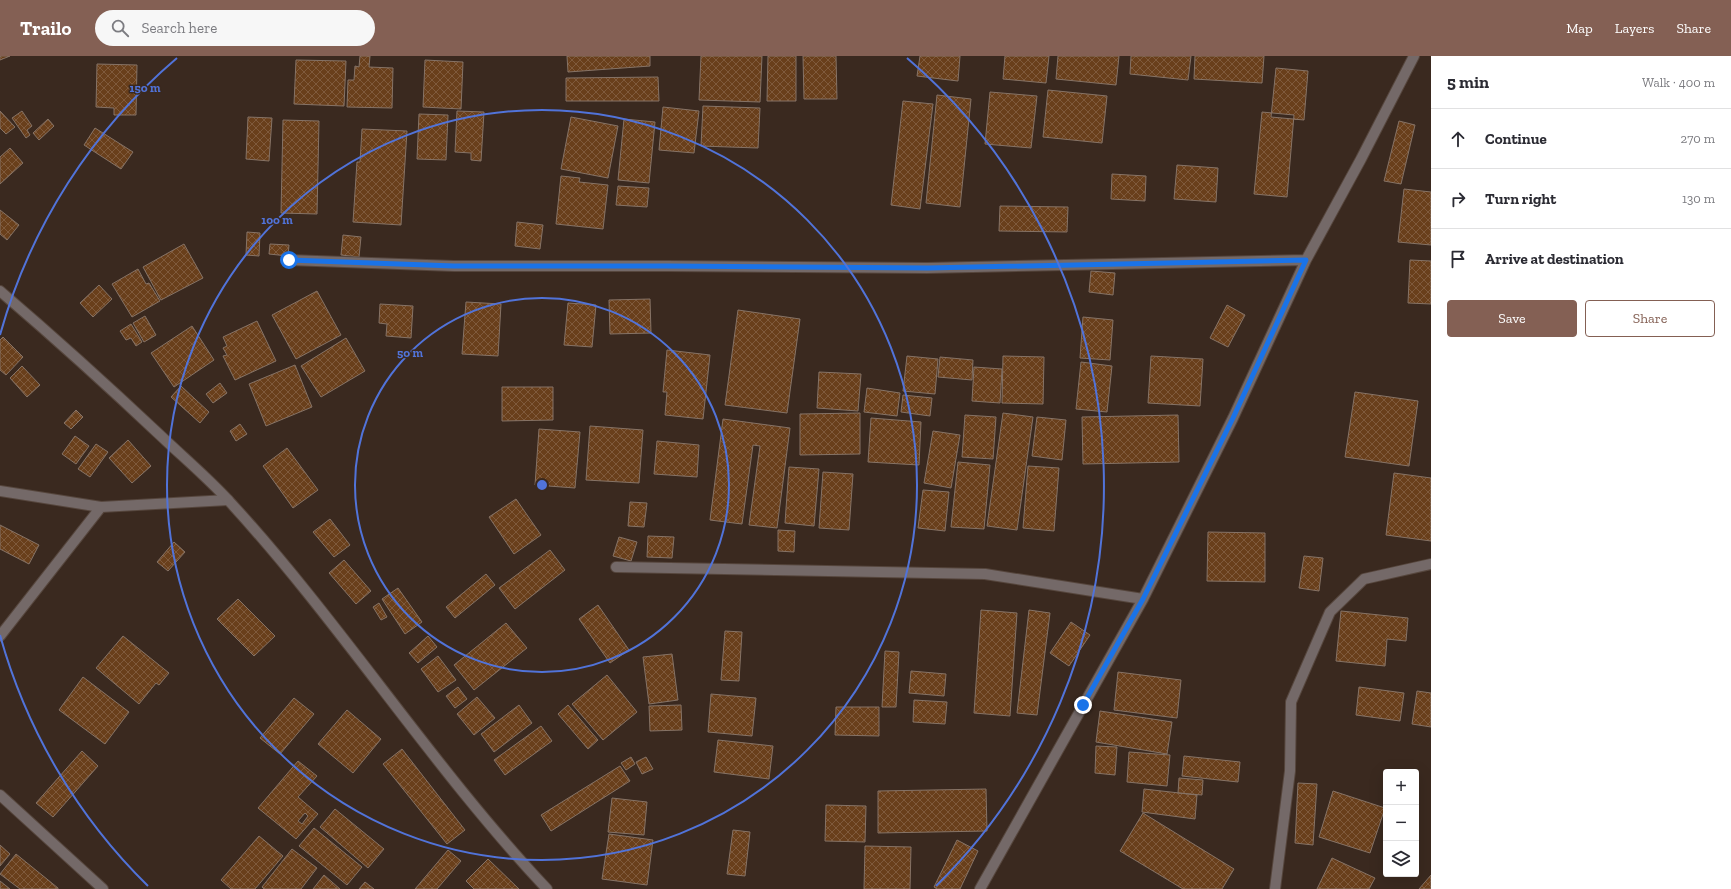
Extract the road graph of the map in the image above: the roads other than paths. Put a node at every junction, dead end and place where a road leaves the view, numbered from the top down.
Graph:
1 (1414, 56) edge
2 (289, 260) dead end
3 (1306, 260) junction
4 (0, 291) edge
5 (0, 491) edge
6 (228, 500) junction
7 (101, 507) junction
8 (1431, 564) edge
9 (616, 567) dead end
10 (1143, 599) junction
11 (0, 636) edge
12 (0, 795) edge
13 (103, 889) edge
14 (547, 889) edge
15 (980, 889) edge
16 (1274, 889) edge

1 - 3 street
2 - 3 street
3 - 10 street
4 - 6 street
5 - 7 street
6 - 7 street
6 - 14 street
7 - 11 street
8 - 16 street
9 - 10 street
10 - 15 street
12 - 13 street

